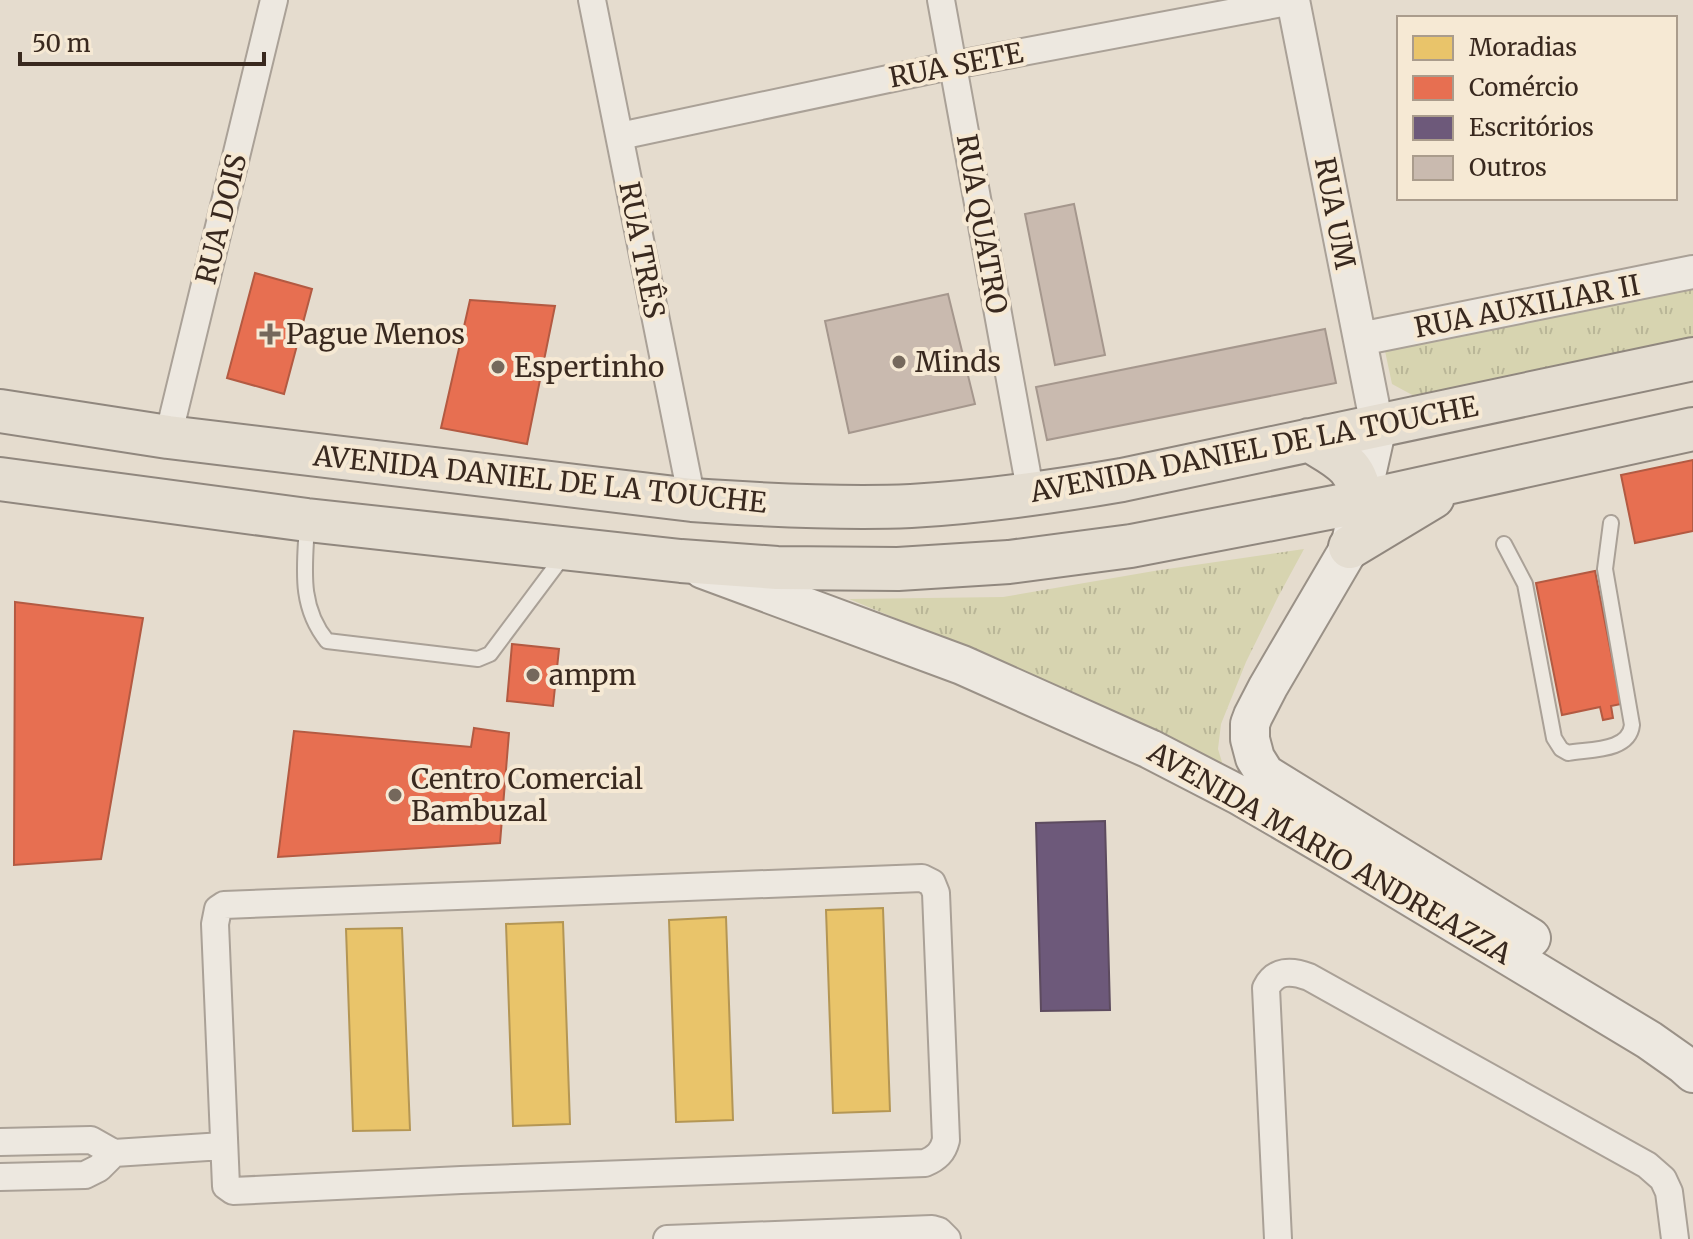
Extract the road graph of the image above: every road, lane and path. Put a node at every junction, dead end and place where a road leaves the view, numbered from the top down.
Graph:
1 (274, 0) edge
2 (592, 0) edge
3 (941, 0) edge
4 (1295, 0) edge
5 (954, 65) junction
6 (620, 136) junction
7 (1693, 272) edge
8 (1360, 339) junction
9 (1693, 359) edge
10 (0, 411) edge
11 (1377, 426) junction
12 (1693, 429) edge
13 (168, 437) junction
14 (1309, 440) junction
15 (1465, 478) junction
16 (0, 479) edge
17 (1031, 495) junction
18 (692, 500) junction
19 (1360, 502) junction
20 (307, 520) junction
21 (1611, 523) dead end
22 (1504, 544) dead end
23 (1350, 547) junction
24 (569, 549) junction
25 (681, 561) junction
26 (1693, 1039) edge
27 (1693, 1073) edge
28 (0, 1142) edge
29 (223, 1146) junction
30 (114, 1153) junction
31 (0, 1177) edge
32 (667, 1239) edge
33 (947, 1239) edge
34 (1278, 1239) edge
35 (1675, 1239) edge

1 - 13 street, RUA DOIS
2 - 6 street, RUA TRÊS
3 - 5 street, RUA QUATRO
4 - 5 street, RUA SETE
4 - 8 street, RUA UM
5 - 6 street, RUA SETE
5 - 17 street, RUA QUATRO
6 - 18 street, RUA TRÊS
7 - 8 street, RUA AUXILIAR II
8 - 11 street, RUA UM
9 - 11 main road, AVENIDA DANIEL DE LA TOUCHE
10 - 13 main road, AVENIDA DANIEL DE LA TOUCHE
11 - 14 main road, AVENIDA DANIEL DE LA TOUCHE
11 - 19 main road, AVENIDA MARIO ANDREAZZA
12 - 15 main road
13 - 18 main road, AVENIDA DANIEL DE LA TOUCHE
14 - 17 main road, AVENIDA DANIEL DE LA TOUCHE
14 - 19 main road
15 - 19 main road
15 - 23 main road
16 - 20 main road
17 - 18 main road, AVENIDA DANIEL DE LA TOUCHE
19 - 23 main road, AVENIDA MARIO ANDREAZZA
19 - 25 main road
20 - 24 main road
20 - 24 lane
21 - 22 lane
23 - 26 main road, AVENIDA MARIO ANDREAZZA
24 - 25 main road
25 - 27 main road, AVENIDA MARIO ANDREAZZA
28 - 30 street
29 - 29 street
29 - 30 street
30 - 31 street
32 - 33 street
34 - 35 street

